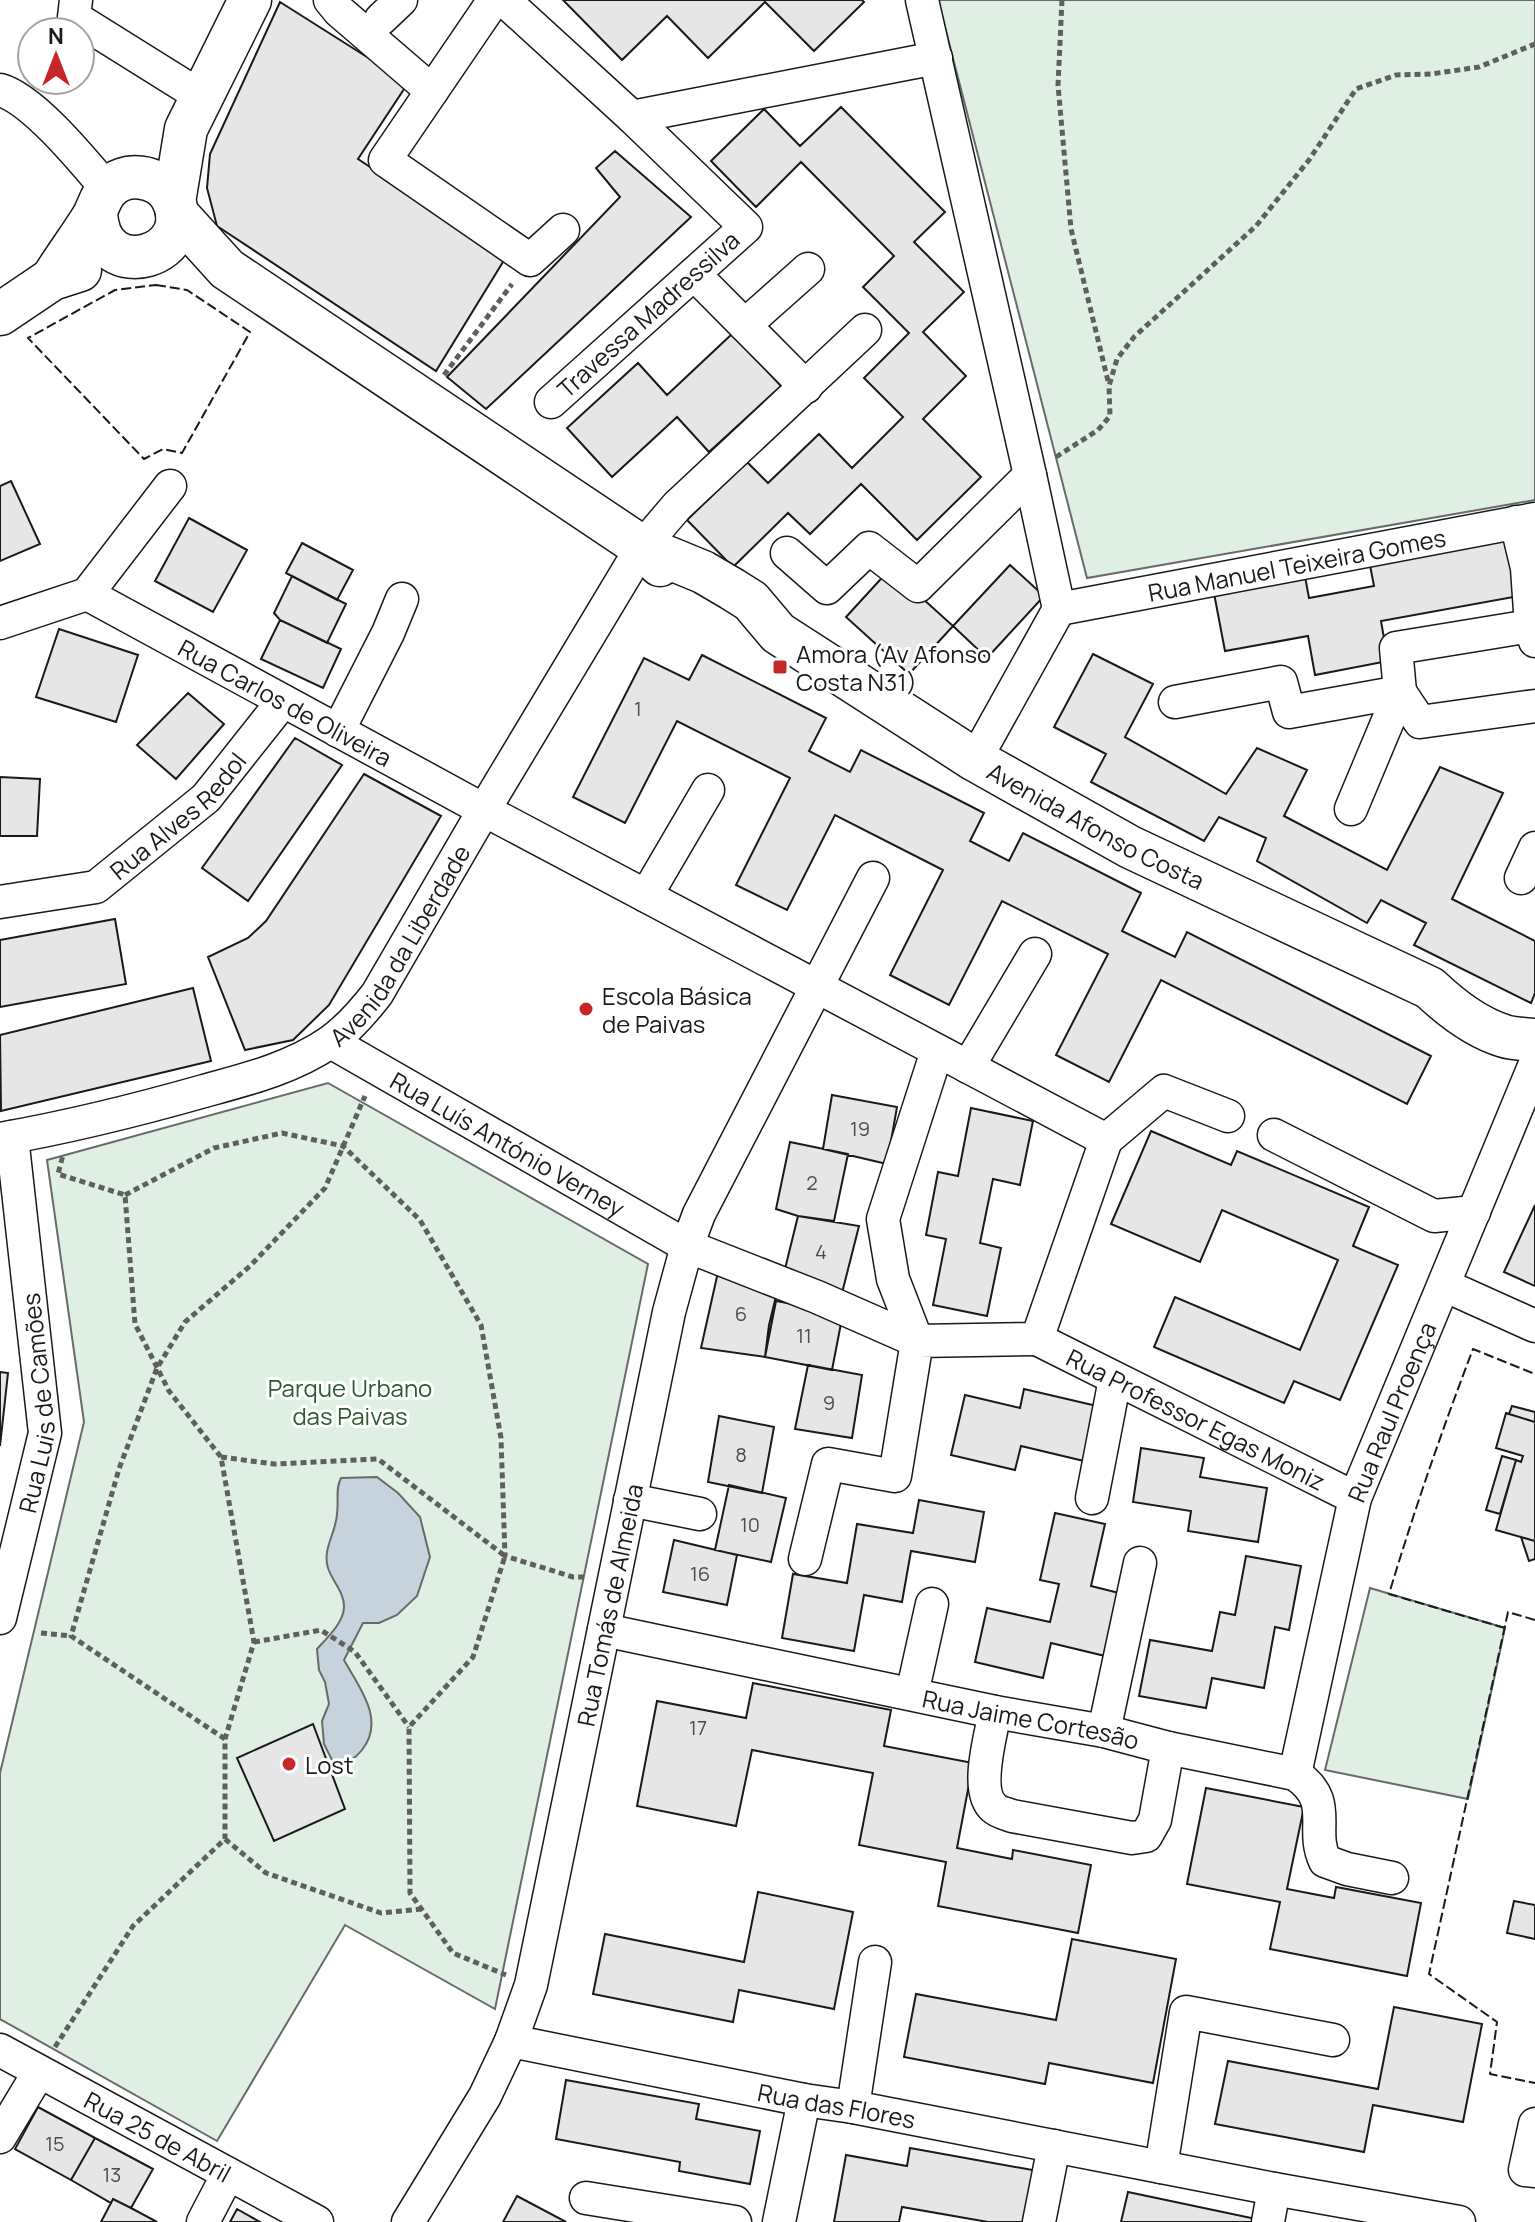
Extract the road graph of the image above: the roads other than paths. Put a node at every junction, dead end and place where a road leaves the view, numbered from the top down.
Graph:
1 (76, 0) edge
2 (250, 0) edge
3 (330, 0) edge
4 (494, 0) edge
5 (504, 0) edge
6 (922, 0) edge
7 (936, 58) junction
8 (0, 90) edge
9 (432, 91) junction
10 (194, 113) junction
11 (632, 117) junction
12 (111, 193) junction
13 (176, 208) junction
14 (563, 230) dead end
15 (137, 255) junction
16 (227, 269) junction
17 (808, 269) dead end
18 (694, 274) junction
19 (52, 279) junction
20 (0, 314) edge
21 (745, 325) junction
22 (865, 330) dead end
23 (806, 387) junction
24 (551, 402) dead end
25 (1030, 475) junction
26 (170, 486) dead end
27 (1525, 520) edge
28 (642, 547) junction
29 (787, 553) dead end
30 (87, 594) junction
31 (402, 599) dead end
32 (1059, 609) junction
33 (0, 623) edge
34 (1533, 634) edge
35 (1400, 692) junction
36 (283, 701) junction
37 (1175, 702) dead end
38 (1535, 706) edge
39 (338, 731) junction
40 (975, 760) junction
41 (708, 790) dead end
42 (1351, 809) dead end
43 (484, 810) junction
44 (1535, 848) edge
45 (873, 878) dead end
46 (1521, 878) dead end
47 (646, 896) junction
48 (0, 902) edge
49 (1035, 954) dead end
50 (817, 988) junction
51 (1430, 988) junction
52 (1535, 1032) edge
53 (1535, 1040) edge
54 (331, 1042) junction
55 (937, 1051) junction
56 (1535, 1064) edge
57 (968, 1067) junction
58 (1228, 1116) dead end
59 (1274, 1135) dead end
60 (6, 1138) edge
61 (1106, 1140) junction
62 (1474, 1212) junction
63 (687, 1246) junction
64 (1444, 1285) junction
65 (15, 1300) edge
66 (1535, 1326) edge
67 (1037, 1339) junction
68 (917, 1341) junction
69 (1115, 1379) junction
70 (1092, 1498) dead end
71 (1355, 1498) junction
72 (630, 1500) junction
73 (700, 1514) dead end
74 (805, 1559) dead end
75 (1140, 1563) dead end
76 (932, 1604) dead end
77 (0, 1618) edge
78 (604, 1630) junction
79 (912, 1694) junction
80 (995, 1712) junction
81 (1104, 1731) junction
82 (1168, 1748) junction
83 (1295, 1774) junction
84 (1392, 1878) dead end
85 (875, 1962) dead end
86 (1333, 2040) dead end
87 (511, 2041) junction
88 (0, 2050) edge
89 (39, 2072) junction
90 (804, 2100) junction
91 (853, 2107) junction
92 (1535, 2124) edge
93 (0, 2137) edge
94 (1054, 2146) junction
95 (1161, 2167) junction
96 (1535, 2171) edge
97 (228, 2174) junction
98 (1274, 2189) junction
99 (586, 2198) dead end
100 (1387, 2216) edge
101 (203, 2222) edge
102 (317, 2222) edge
103 (408, 2222) edge
104 (735, 2222) edge
105 (779, 2222) edge
106 (1039, 2222) edge
107 (1268, 2222) edge
108 (1459, 2222) edge

1 - 10 street
2 - 10 main road
3 - 9 street
4 - 9 street
5 - 11 street
6 - 7 street
7 - 11 street
7 - 25 street
8 - 12 street
9 - 14 street
10 - 12 main road
10 - 13 main road
11 - 18 street, Travessa Madressilva
12 - 13 main road
12 - 15 main road
12 - 19 main road
13 - 15 main road
13 - 16 main road
15 - 16 main road
15 - 19 main road
16 - 28 main road, Avenida Afonso Costa
17 - 21 street
18 - 21 street
18 - 24 street, Travessa Madressilva
19 - 20 main road
21 - 23 street
22 - 23 street, Avenida da Liberdade
23 - 28 street, Avenida da Liberdade
25 - 29 street
25 - 32 street
26 - 30 street
27 - 32 street, Rua Manuel Teixeira Gomes
27 - 34 street
28 - 40 main road, Avenida Afonso Costa
28 - 43 street, Avenida da Liberdade
30 - 33 street
30 - 36 street, Rua Carlos de Oliveira
31 - 39 street
32 - 40 street
34 - 35 street
35 - 37 street
35 - 38 street
35 - 42 street
36 - 39 street, Rua Carlos de Oliveira
36 - 48 street, Rua Alves Redol
39 - 43 street, Rua Carlos de Oliveira
40 - 51 main road, Avenida Afonso Costa
41 - 47 street
43 - 47 street
43 - 54 street, Avenida da Liberdade
44 - 46 street
45 - 50 street
47 - 50 street
49 - 57 street
50 - 55 street
50 - 63 street, Rua Tomás de Almeida
51 - 52 main road, Avenida Afonso Costa
51 - 53 main road, Avenida Afonso Costa
54 - 60 street, Avenida da Liberdade
54 - 63 street, Rua Luís António Verney
55 - 57 street
55 - 68 street
56 - 62 street, Rua Raul Proença
57 - 61 street
58 - 61 street
59 - 62 street
60 - 65 street, Rua Luis de Camões
61 - 67 street, Rua Professor Egas Moniz
62 - 64 street, Rua Raul Proença
63 - 68 street, Rua Luís António Verney
63 - 72 street, Rua Tomás de Almeida
64 - 66 street
64 - 71 street, Rua Raul Proença
65 - 77 street, Rua Luis de Camões
67 - 68 street, Rua Professor Egas Moniz
67 - 69 street, Rua Professor Egas Moniz
68 - 74 street
69 - 70 street
69 - 71 street, Rua Professor Egas Moniz
71 - 83 street, Rua Raul Proença
72 - 73 street
72 - 78 street, Rua Tomás de Almeida
75 - 81 street
76 - 79 street
78 - 79 street, Rua Jaime Cortesão
78 - 87 street, Rua Tomás de Almeida
79 - 80 street, Rua Jaime Cortesão
80 - 81 street, Rua Jaime Cortesão
80 - 82 street
81 - 82 street, Rua Jaime Cortesão
82 - 83 street, Rua Jaime Cortesão
83 - 84 street
85 - 91 street
86 - 95 street
87 - 90 street, Rua das Flores
87 - 103 street, Rua Tomás de Almeida
88 - 89 street, Rua 25 de Abril
89 - 93 street
89 - 97 street, Rua 25 de Abril
90 - 91 street, Rua das Flores
90 - 105 street
91 - 94 street, Rua das Flores
92 - 96 street
94 - 95 street, Rua das Flores
94 - 106 street
95 - 98 street, Rua das Flores
97 - 101 street
97 - 102 street, Rua 25 de Abril
98 - 100 street, Rua das Flores
98 - 107 street
99 - 104 street
100 - 108 street, Rua das Flores

